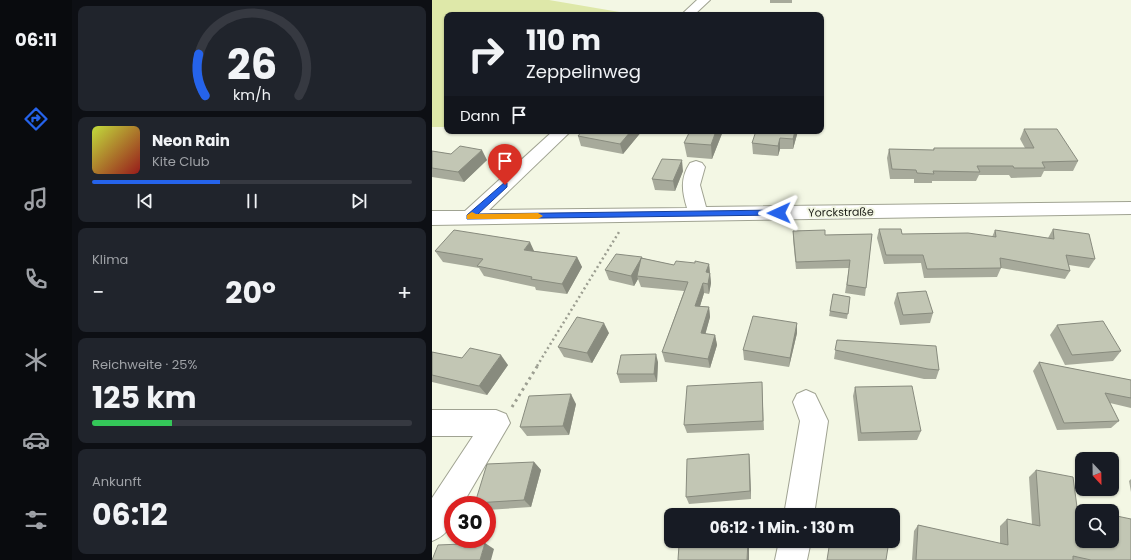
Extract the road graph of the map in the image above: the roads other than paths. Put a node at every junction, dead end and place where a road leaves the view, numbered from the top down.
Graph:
1 (704, 0) edge
2 (691, 12) edge
3 (560, 134) edge
4 (696, 167) dead end
5 (1131, 208) edge
6 (699, 214) junction
7 (470, 217) junction
8 (432, 218) edge
9 (806, 402) dead end
10 (432, 423) edge
11 (800, 508) edge
12 (434, 513) edge
13 (793, 548) edge
14 (791, 560) edge

1 - 2 street
3 - 7 street
4 - 6 street
5 - 6 street, Yorckstraße
6 - 7 street, Yorckstraße
7 - 8 street, Yorckstraße
9 - 11 street
10 - 12 street
13 - 14 street

